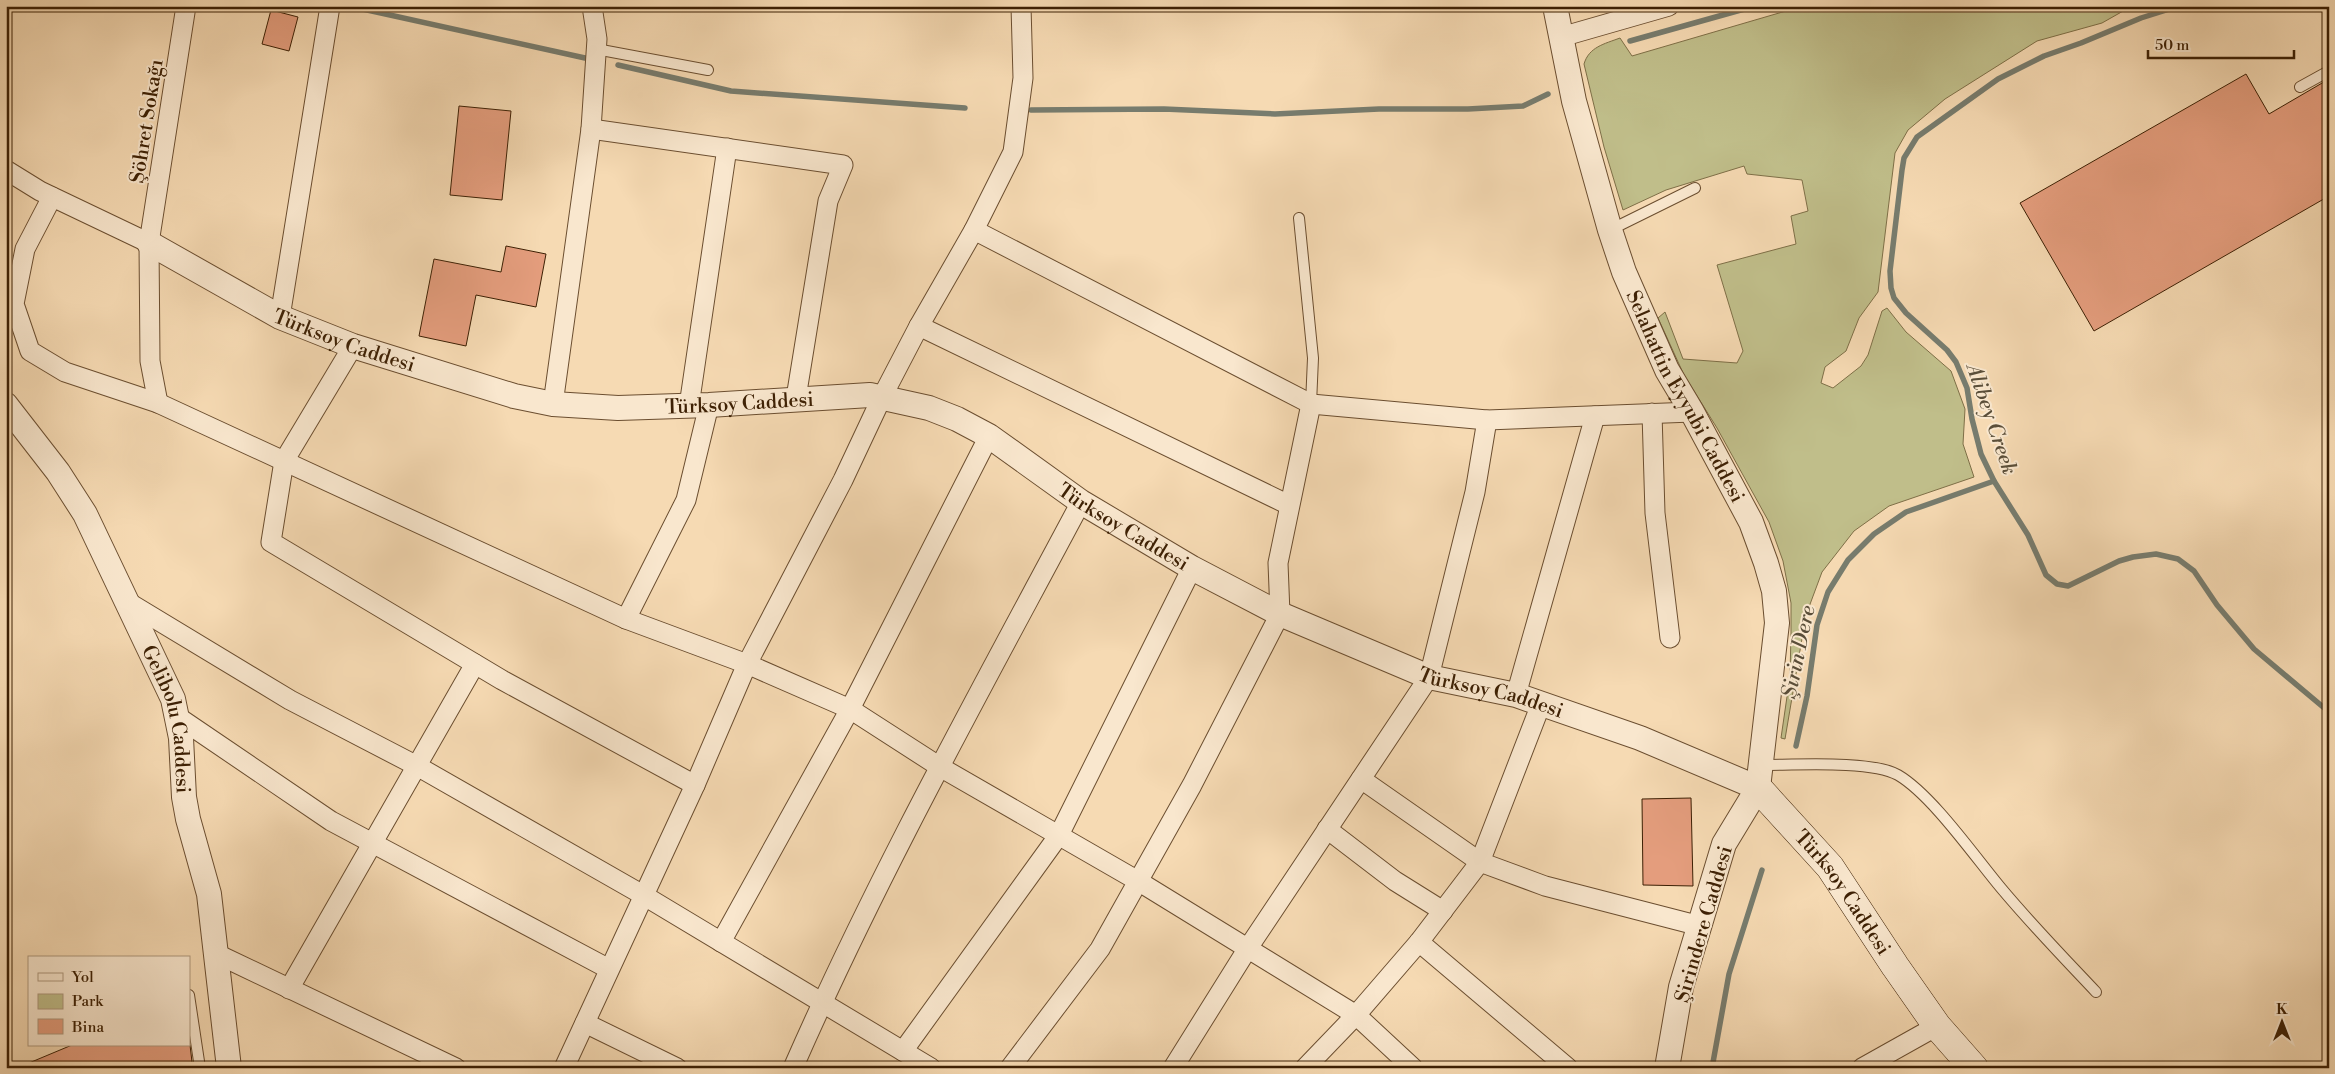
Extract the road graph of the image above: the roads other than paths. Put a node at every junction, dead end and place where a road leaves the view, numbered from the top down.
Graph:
1 (186, 6) edge
2 (330, 6) edge
3 (592, 6) edge
4 (1020, 6) edge
5 (1555, 6) edge
6 (1669, 6) edge
7 (1561, 37) junction
8 (596, 49) junction
9 (708, 70) dead end
10 (2329, 71) edge
11 (2300, 87) dead end
12 (591, 128) junction
13 (727, 148) junction
14 (6, 170) edge
15 (1696, 188) dead end
16 (52, 197) junction
17 (1299, 218) dead end
18 (974, 230) junction
19 (1610, 230) junction
20 (149, 243) junction
21 (280, 317) junction
22 (919, 326) junction
23 (353, 346) junction
24 (882, 397) junction
25 (796, 398) junction
26 (158, 403) junction
27 (553, 404) junction
28 (1311, 404) junction
29 (6, 405) edge
30 (699, 405) junction
31 (1692, 412) junction
32 (1652, 414) junction
33 (1595, 416) junction
34 (1487, 420) junction
35 (989, 436) junction
36 (284, 461) junction
37 (1081, 502) junction
38 (1289, 505) junction
39 (1192, 568) junction
40 (126, 601) junction
41 (1280, 614) junction
42 (626, 619) junction
43 (1670, 638) dead end
44 (475, 664) junction
45 (747, 664) junction
46 (1429, 677) junction
47 (1516, 696) junction
48 (1541, 704) junction
49 (850, 709) junction
50 (178, 717) junction
51 (417, 766) junction
52 (940, 767) junction
53 (1760, 777) junction
54 (1361, 779) junction
55 (695, 785) junction
56 (1327, 829) junction
57 (1059, 835) junction
58 (373, 842) junction
59 (1480, 862) junction
60 (1138, 881) junction
61 (644, 895) junction
62 (1443, 911) junction
63 (1700, 926) junction
64 (720, 942) junction
65 (1419, 942) junction
66 (1248, 948) junction
67 (217, 954) junction
68 (609, 969) junction
69 (289, 989) junction
70 (2096, 992) dead end
71 (190, 1001) edge
72 (822, 1002) junction
73 (1356, 1015) junction
74 (584, 1022) junction
75 (1937, 1026) junction
76 (903, 1051) junction
77 (1309, 1066) edge
78 (200, 1068) edge
79 (229, 1068) edge
80 (456, 1068) edge
81 (564, 1068) edge
82 (677, 1068) edge
83 (793, 1068) edge
84 (931, 1068) edge
85 (1010, 1068) edge
86 (1173, 1068) edge
87 (1413, 1068) edge
88 (1568, 1068) edge
89 (1667, 1068) edge
90 (1862, 1068) edge
91 (1974, 1068) edge

1 - 20 street, Şöhret Sokağı
2 - 21 street
3 - 8 street
4 - 18 street
5 - 7 street, Selahattin Eyyubi Caddesi
6 - 7 street
7 - 19 street, Selahattin Eyyubi Caddesi
8 - 9 lane
8 - 12 street
10 - 11 lane
12 - 13 street
12 - 27 street
13 - 25 street
13 - 30 street
14 - 16 street
15 - 19 lane
16 - 20 street
16 - 26 street
17 - 28 lane
18 - 22 street
18 - 28 street
19 - 31 street, Selahattin Eyyubi Caddesi
20 - 21 street, Türksoy Caddesi
20 - 26 street, Şöhret Sokağı
21 - 23 street, Türksoy Caddesi
22 - 24 street
22 - 38 street
23 - 27 street, Türksoy Caddesi
23 - 36 street
24 - 25 street, Türksoy Caddesi
24 - 35 street, Türksoy Caddesi
24 - 45 street
25 - 30 street, Türksoy Caddesi
26 - 36 street
27 - 30 street, Türksoy Caddesi
28 - 34 street
28 - 38 street
29 - 40 street, Gelibolu Caddesi
30 - 42 street
31 - 32 street
31 - 53 street, Selahattin Eyyubi Caddesi
32 - 33 street
32 - 43 street
33 - 34 street
33 - 47 street
34 - 46 street
35 - 37 street, Türksoy Caddesi
35 - 49 street
36 - 42 street
36 - 44 street
37 - 39 street, Türksoy Caddesi
37 - 52 street
38 - 41 street
39 - 41 street, Türksoy Caddesi
39 - 57 street
40 - 50 street, Gelibolu Caddesi
40 - 51 street
41 - 46 street, Türksoy Caddesi
41 - 60 street
42 - 45 street
44 - 51 street
44 - 55 street
45 - 49 street
45 - 55 street
46 - 47 street, Türksoy Caddesi
46 - 54 street
47 - 48 street, Türksoy Caddesi
48 - 53 street, Türksoy Caddesi
48 - 59 street
49 - 52 street
49 - 64 street
50 - 58 street
50 - 67 street, Gelibolu Caddesi
51 - 58 street
51 - 61 street
52 - 57 street
52 - 72 street
53 - 63 street, Şirindere Caddesi
53 - 70 lane
53 - 75 main road, Türksoy Caddesi
54 - 56 street
54 - 59 street
55 - 61 street
56 - 62 street
56 - 66 street
57 - 60 street
57 - 76 street
58 - 68 street
58 - 69 street
59 - 62 street
59 - 63 street
60 - 66 street
60 - 85 street
61 - 64 street
61 - 68 street
62 - 65 street
63 - 89 street, Şirindere Caddesi
64 - 72 street
65 - 73 street
65 - 88 street
66 - 73 street
66 - 86 street
67 - 69 street
67 - 79 street, Gelibolu Caddesi
68 - 74 street
69 - 80 street
71 - 78 lane
72 - 76 street
72 - 83 street
73 - 77 street
73 - 87 street
74 - 81 street
74 - 82 street
75 - 90 street
75 - 91 main road, Türksoy Caddesi
76 - 84 street

